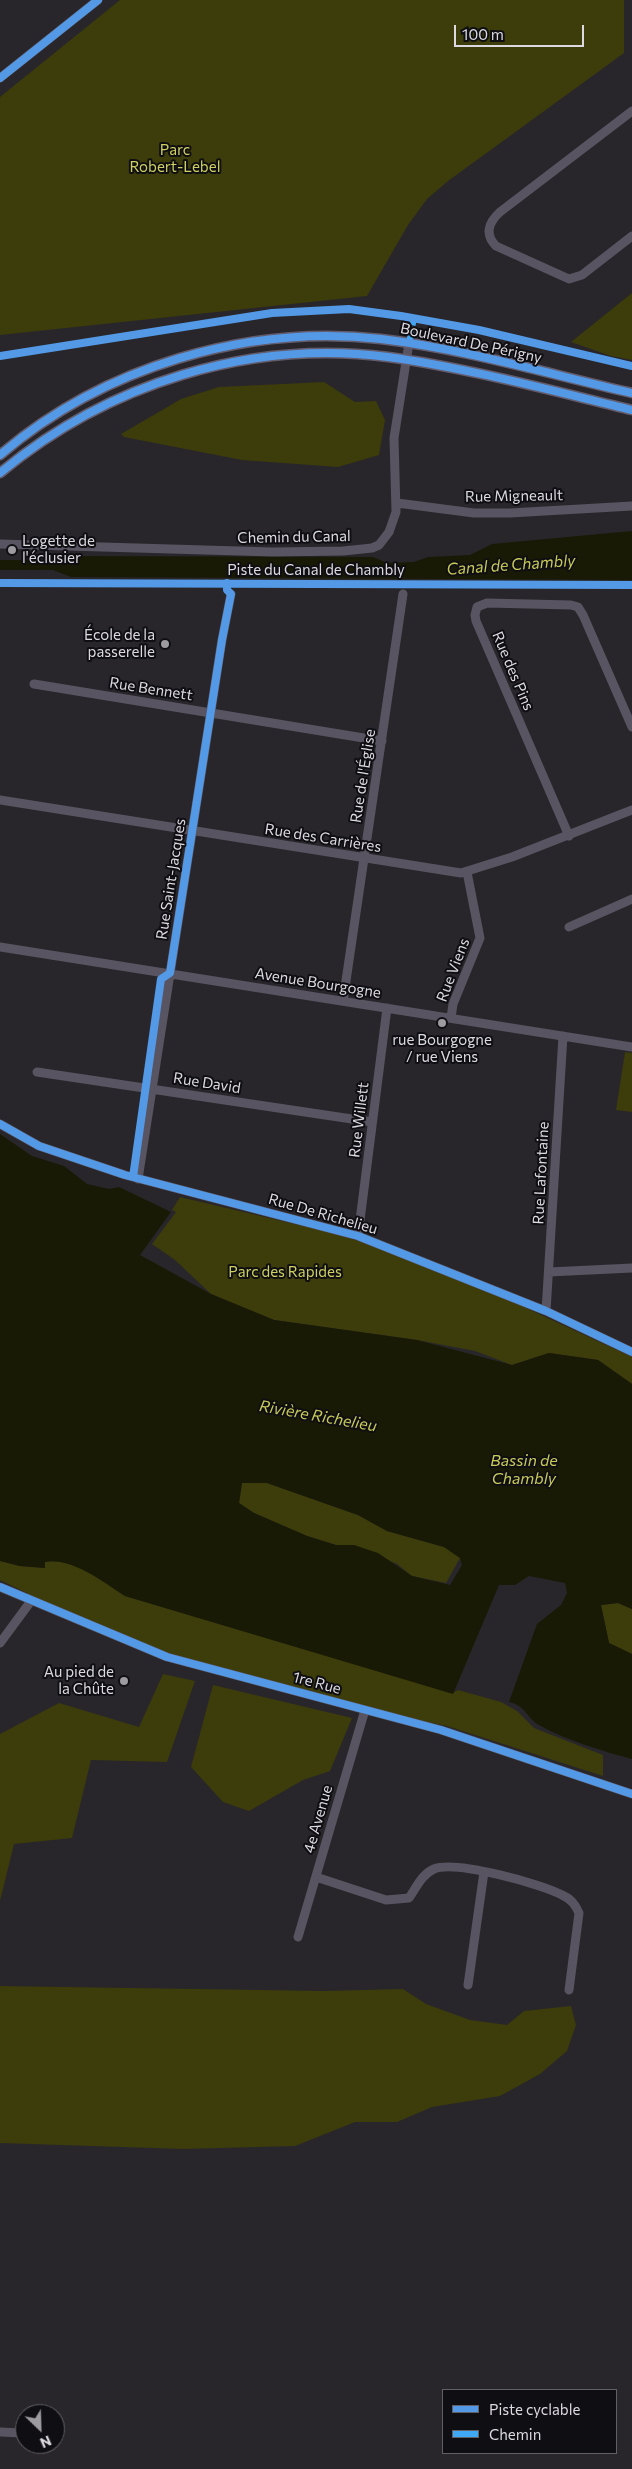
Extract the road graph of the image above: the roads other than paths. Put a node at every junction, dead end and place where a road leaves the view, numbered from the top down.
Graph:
1 (98, 0) edge
2 (0, 78) edge
3 (632, 111) edge
4 (632, 236) edge
5 (409, 344) junction
6 (406, 360) junction
7 (632, 393) edge
8 (632, 410) edge
9 (0, 455) edge
10 (0, 473) edge
11 (396, 503) junction
12 (632, 506) edge
13 (0, 544) edge
14 (231, 594) dead end
15 (403, 594) dead end
16 (34, 684) dead end
17 (211, 712) junction
18 (632, 727) edge
19 (382, 741) junction
20 (0, 800) edge
21 (632, 810) edge
22 (192, 831) junction
23 (569, 836) junction
24 (364, 859) junction
25 (467, 872) junction
26 (632, 899) edge
27 (569, 927) dead end
28 (0, 947) edge
29 (170, 973) junction
30 (343, 1001) junction
31 (387, 1008) junction
32 (451, 1018) junction
33 (563, 1036) junction
34 (632, 1047) edge
35 (37, 1072) dead end
36 (152, 1088) junction
37 (372, 1122) junction
38 (0, 1124) edge
39 (138, 1179) junction
40 (358, 1236) junction
41 (632, 1268) edge
42 (548, 1272) junction
43 (546, 1311) junction
44 (632, 1352) edge
45 (0, 1587) edge
46 (31, 1601) junction
47 (0, 1643) edge
48 (365, 1710) junction
49 (632, 1794) edge
50 (484, 1872) junction
51 (316, 1877) junction
52 (298, 1937) dead end
53 (468, 1984) dead end
54 (569, 1990) dead end
55 (0, 2432) edge
56 (15, 2433) edge

1 - 2 street
3 - 4 street
5 - 6 street, Chemin du Canal
5 - 7 main road, Boulevard De Périgny
5 - 9 main road, Boulevard De Périgny
6 - 8 main road, Boulevard De Périgny
6 - 10 main road, Boulevard De Périgny
6 - 11 street, Chemin du Canal
11 - 12 street, Rue Migneault
11 - 13 street, Chemin du Canal
14 - 17 street, Rue Saint-Jacques
15 - 19 street, Rue de l'Église
16 - 17 street, Rue Bennett
17 - 19 street, Rue Bennett
17 - 22 street, Rue Saint-Jacques
18 - 23 street, Rue des Pins
19 - 24 street, Rue de l'Église
20 - 22 street, Rue des Carrières
21 - 23 street, Rue des Carrières
22 - 24 street, Rue des Carrières
22 - 29 street, Rue Saint-Jacques
23 - 25 street, Rue des Carrières
24 - 25 street, Rue des Carrières
24 - 30 street, Rue de l'Église
25 - 32 street, Rue Viens
26 - 27 street
28 - 29 street, Avenue Bourgogne
29 - 30 street, Avenue Bourgogne
29 - 36 street, Rue Saint-Jacques
30 - 31 street, Avenue Bourgogne
31 - 32 street, Avenue Bourgogne
31 - 37 street, Rue Willett
32 - 33 street, Avenue Bourgogne
33 - 34 street, Avenue Bourgogne
33 - 42 street, Rue Lafontaine
35 - 36 street, Rue David
36 - 37 street, Rue David
36 - 39 street, Rue Saint-Jacques
37 - 40 street, Rue Willett
38 - 39 street, Rue De Richelieu
39 - 40 street, Rue De Richelieu
40 - 43 street, Rue De Richelieu
41 - 42 street
42 - 43 street, Rue Lafontaine
43 - 44 street, Rue De Richelieu
45 - 46 street, 1re Rue
46 - 47 street
46 - 48 street, 1re Rue
48 - 49 street, 1re Rue
48 - 51 street, 4e Avenue
50 - 51 street
50 - 53 street
50 - 54 street
51 - 52 street, 4e Avenue
55 - 56 street

